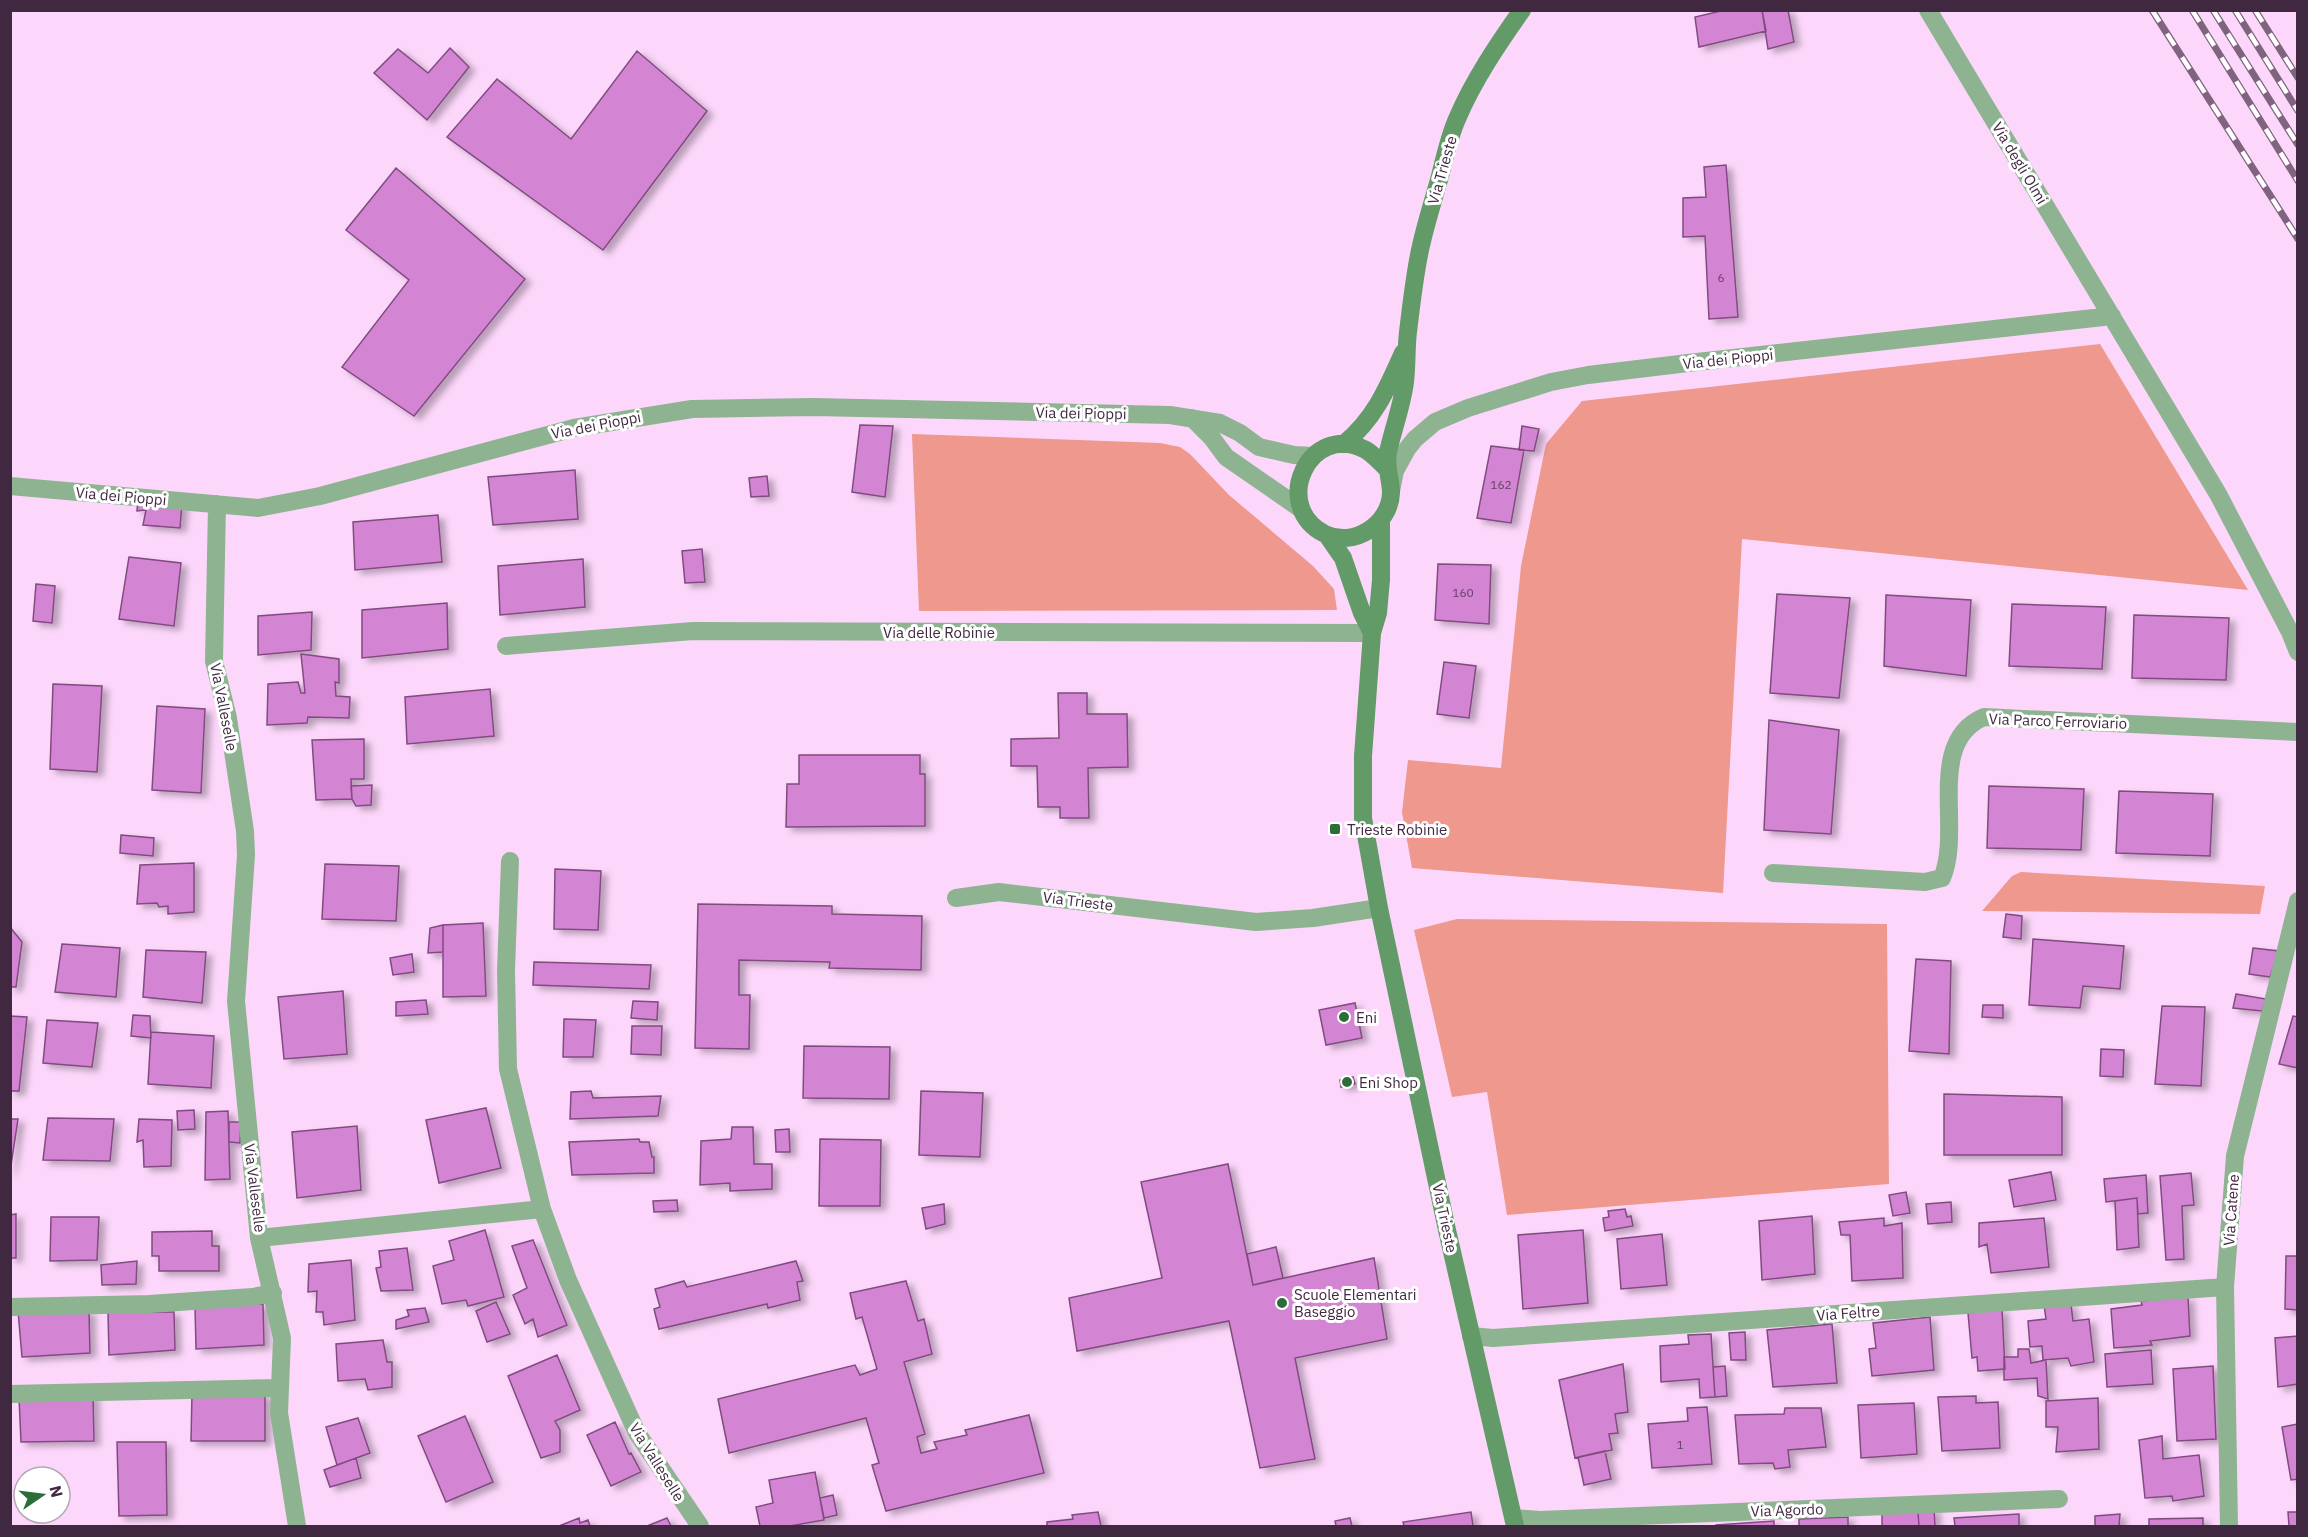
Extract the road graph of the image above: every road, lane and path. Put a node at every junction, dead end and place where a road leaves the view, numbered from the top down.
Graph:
1 (1522, 10) edge
2 (1928, 10) edge
3 (2112, 316) junction
4 (1399, 379) junction
5 (1192, 418) junction
6 (1344, 444) junction
7 (1313, 456) junction
8 (1386, 468) junction
9 (10, 486) edge
10 (1391, 493) junction
11 (217, 504) junction
12 (1302, 509) junction
13 (1381, 520) junction
14 (1327, 535) junction
15 (1372, 633) junction
16 (506, 646) dead end
17 (2298, 652) edge
18 (2298, 732) edge
19 (510, 861) dead end
20 (1773, 873) dead end
21 (957, 898) dead end
22 (2298, 901) edge
23 (1379, 908) junction
24 (542, 1209) junction
25 (259, 1238) junction
26 (2225, 1287) junction
27 (273, 1293) junction
28 (10, 1307) edge
29 (1471, 1336) junction
30 (280, 1388) junction
31 (10, 1394) edge
32 (2059, 1498) dead end
33 (1515, 1522) edge
34 (297, 1527) edge
35 (700, 1527) edge
36 (2229, 1527) edge

1 - 4 street, Via Trieste
2 - 3 street, Via degli Olmi
3 - 10 street, Via dei Pioppi
3 - 17 street
4 - 6 street, Via Trieste
4 - 8 street, Via Trieste
5 - 7 street, Via dei Pioppi
5 - 11 street, Via dei Pioppi
5 - 12 street
6 - 7 street, Via Trieste
6 - 8 street
7 - 12 street
8 - 10 street, Via Trieste
9 - 11 street, Via dei Pioppi
10 - 13 street, Via Trieste
11 - 25 street, Via Valleselle
12 - 14 street, Via Trieste
13 - 14 street
13 - 15 street, Via Trieste
14 - 15 street, Via Trieste
15 - 16 street, Via delle Robinie
15 - 23 street, Via Trieste
18 - 20 street, Via Parco Ferroviario
19 - 24 street
21 - 23 street, Via Trieste
22 - 26 street, Via Catene
23 - 29 street, Via Trieste
24 - 25 street, Via Valleselle
24 - 35 street, Via Valleselle
25 - 27 street
26 - 29 street, Via Feltre
26 - 36 street, Via Catene
27 - 28 street
27 - 30 street
29 - 33 street, Via Trieste
30 - 31 street
30 - 34 street
32 - 33 street, Via Agordo

